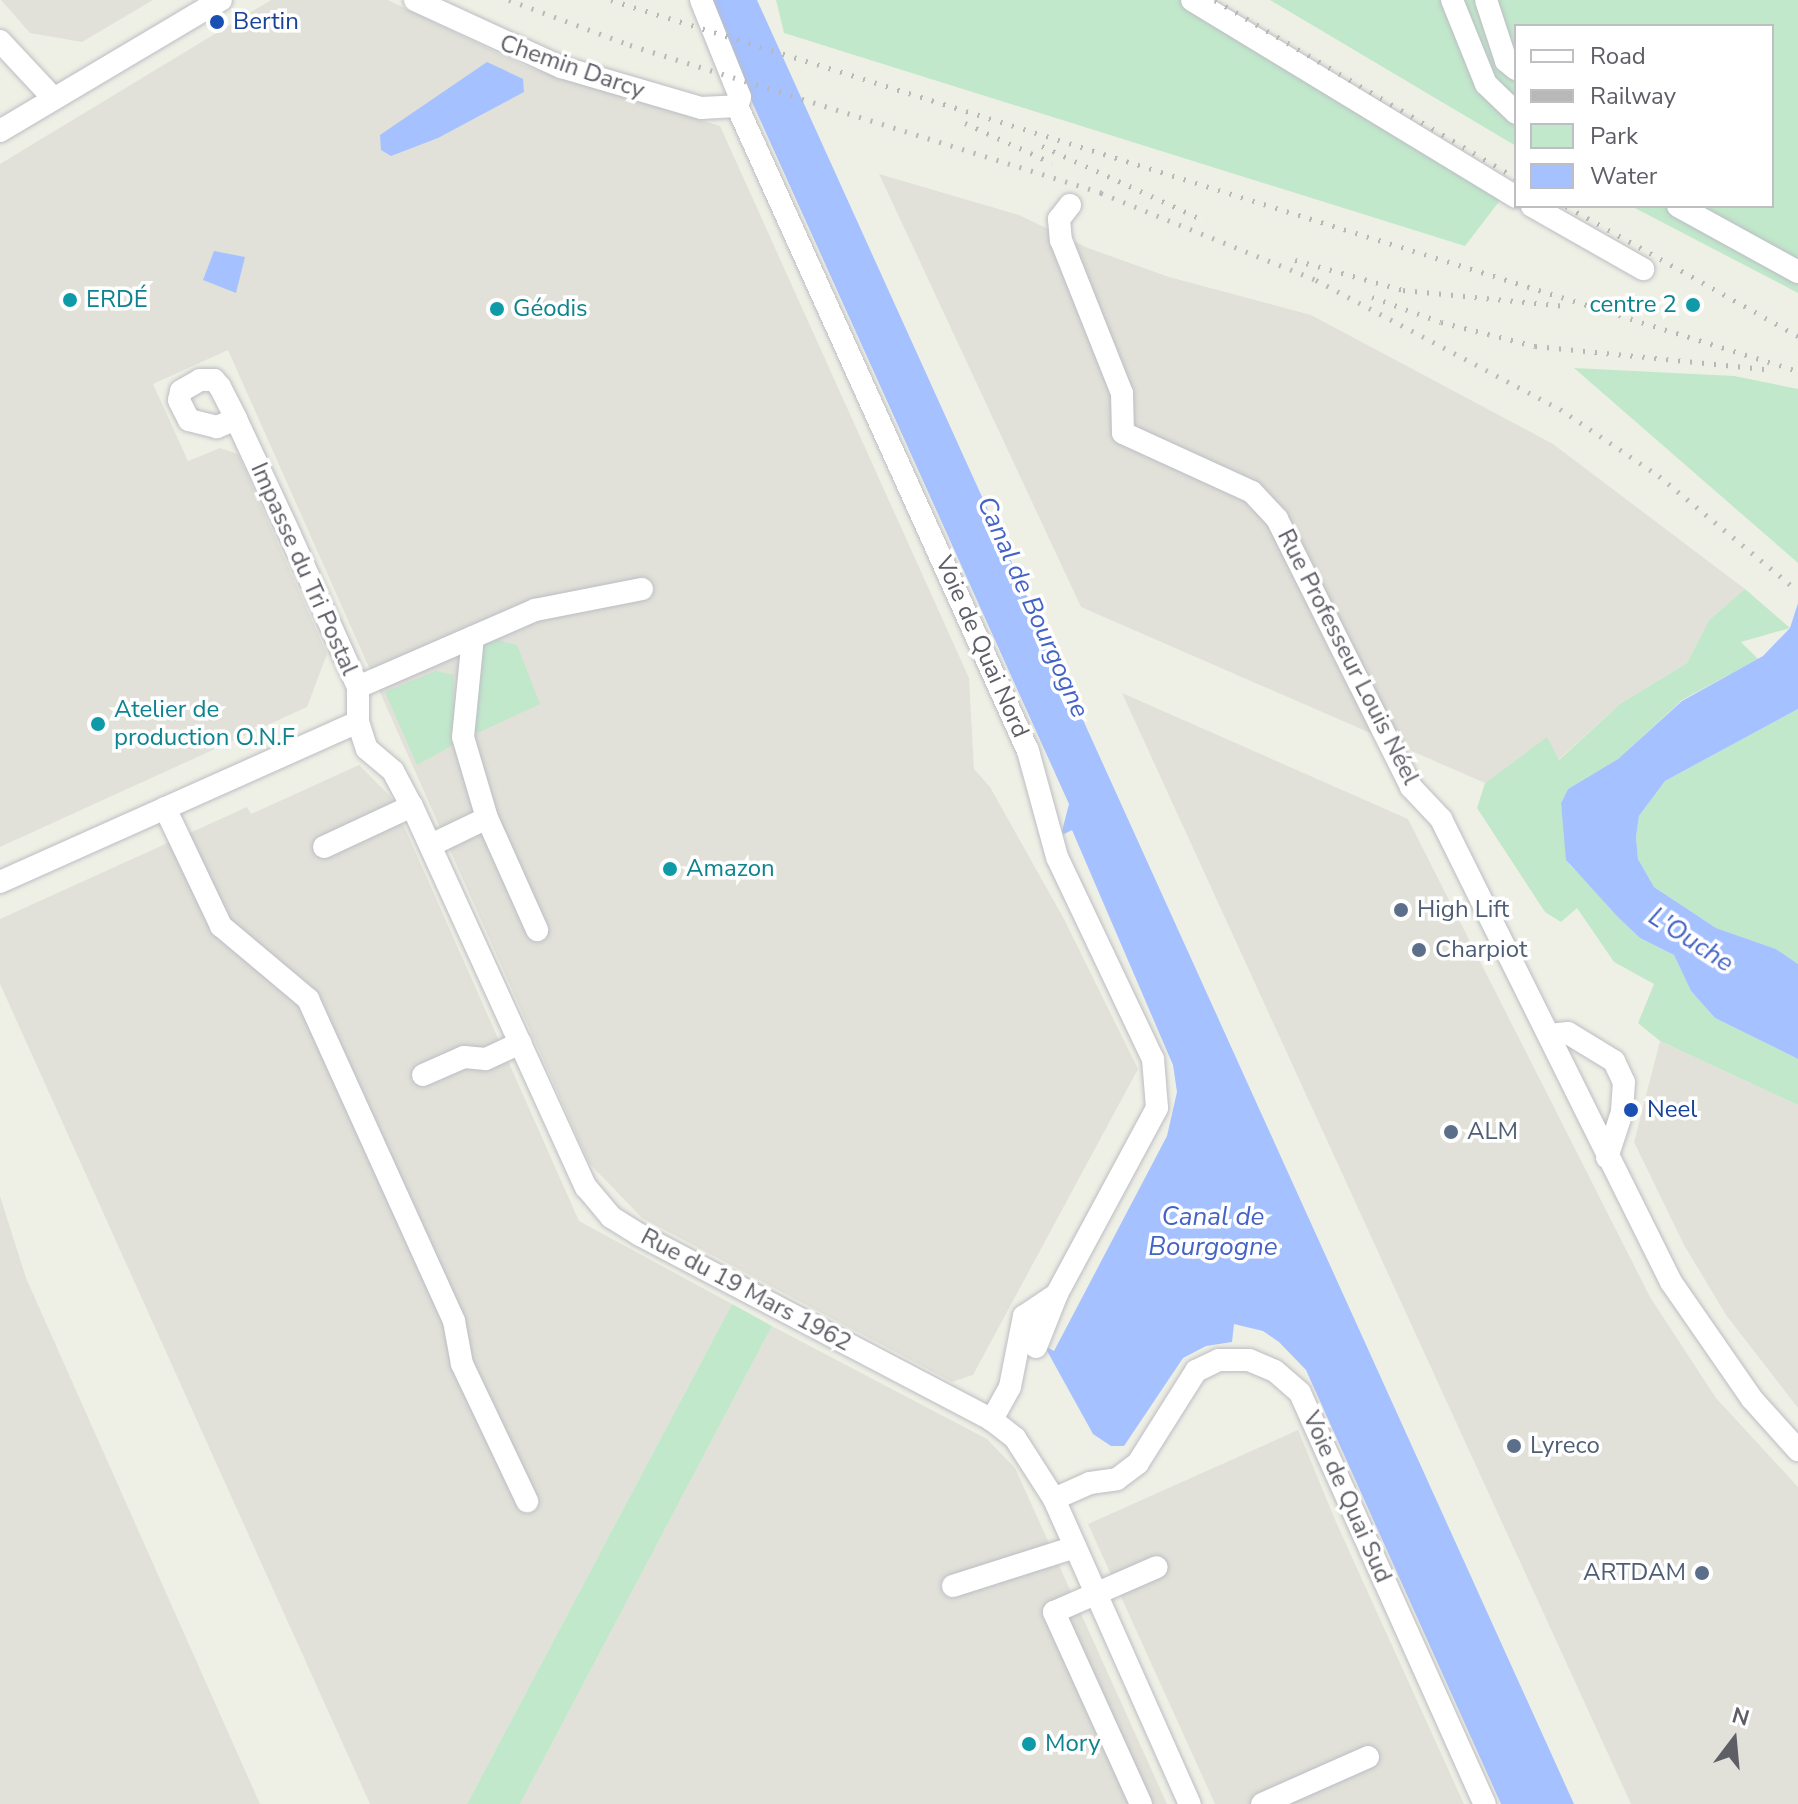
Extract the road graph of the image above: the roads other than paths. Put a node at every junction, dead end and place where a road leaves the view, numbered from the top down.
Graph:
1 (221, 0) edge
2 (415, 0) edge
3 (701, 0) edge
4 (1192, 0) edge
5 (1452, 0) edge
6 (1486, 0) edge
7 (0, 41) edge
8 (1514, 67) edge
9 (54, 99) junction
10 (737, 106) junction
11 (1514, 111) edge
12 (0, 131) edge
13 (1514, 196) edge
14 (1070, 205) dead end
15 (1536, 208) edge
16 (1682, 208) edge
17 (1643, 269) dead end
18 (1798, 272) edge
19 (236, 419) dead end
20 (642, 589) dead end
21 (473, 637) junction
22 (358, 687) junction
23 (358, 722) junction
24 (412, 806) junction
25 (165, 808) junction
26 (487, 818) junction
27 (431, 845) junction
28 (324, 847) dead end
29 (0, 882) edge
30 (537, 930) dead end
31 (1549, 1035) junction
32 (521, 1043) junction
33 (423, 1075) dead end
34 (1607, 1158) junction
35 (1057, 1294) junction
36 (1036, 1347) dead end
37 (992, 1420) junction
38 (1798, 1450) edge
39 (1054, 1499) junction
40 (527, 1501) dead end
41 (1075, 1547) junction
42 (1157, 1567) dead end
43 (953, 1586) dead end
44 (1096, 1593) junction
45 (1368, 1757) dead end
46 (1141, 1804) edge
47 (1190, 1804) edge
48 (1262, 1804) edge
49 (1485, 1804) edge

1 - 9 street
2 - 10 street, Chemin Darcy
3 - 10 street, Voie de Quai Nord
4 - 13 street
5 - 11 street
6 - 8 street
7 - 9 street
9 - 12 street
10 - 35 street, Voie de Quai Nord
14 - 31 street, Rue Professeur Louis Néel
15 - 17 street
16 - 18 street
19 - 22 street, Impasse du Tri Postal
20 - 21 street
21 - 22 street
21 - 26 street
22 - 23 street, Impasse du Tri Postal
23 - 24 street, Rue du 19 Mars 1962
23 - 25 street
24 - 27 street, Rue du 19 Mars 1962
24 - 28 street
25 - 29 street
25 - 40 street
26 - 27 street
26 - 30 street
27 - 32 street, Rue du 19 Mars 1962
31 - 34 street, Rue Professeur Louis Néel
31 - 34 street
32 - 33 street
32 - 37 street, Rue du 19 Mars 1962
34 - 38 street, Rue Professeur Louis Néel
35 - 36 street, Voie de Quai Nord
35 - 37 street, Voie de Quai Nord
37 - 39 street, Rue du 19 Mars 1962
39 - 41 street, Rue du 19 Mars 1962
39 - 49 street, Voie de Quai Sud
41 - 43 street
41 - 44 street, Rue du 19 Mars 1962
42 - 44 street
44 - 46 street
44 - 47 street, Rue du 19 Mars 1962
45 - 48 street

